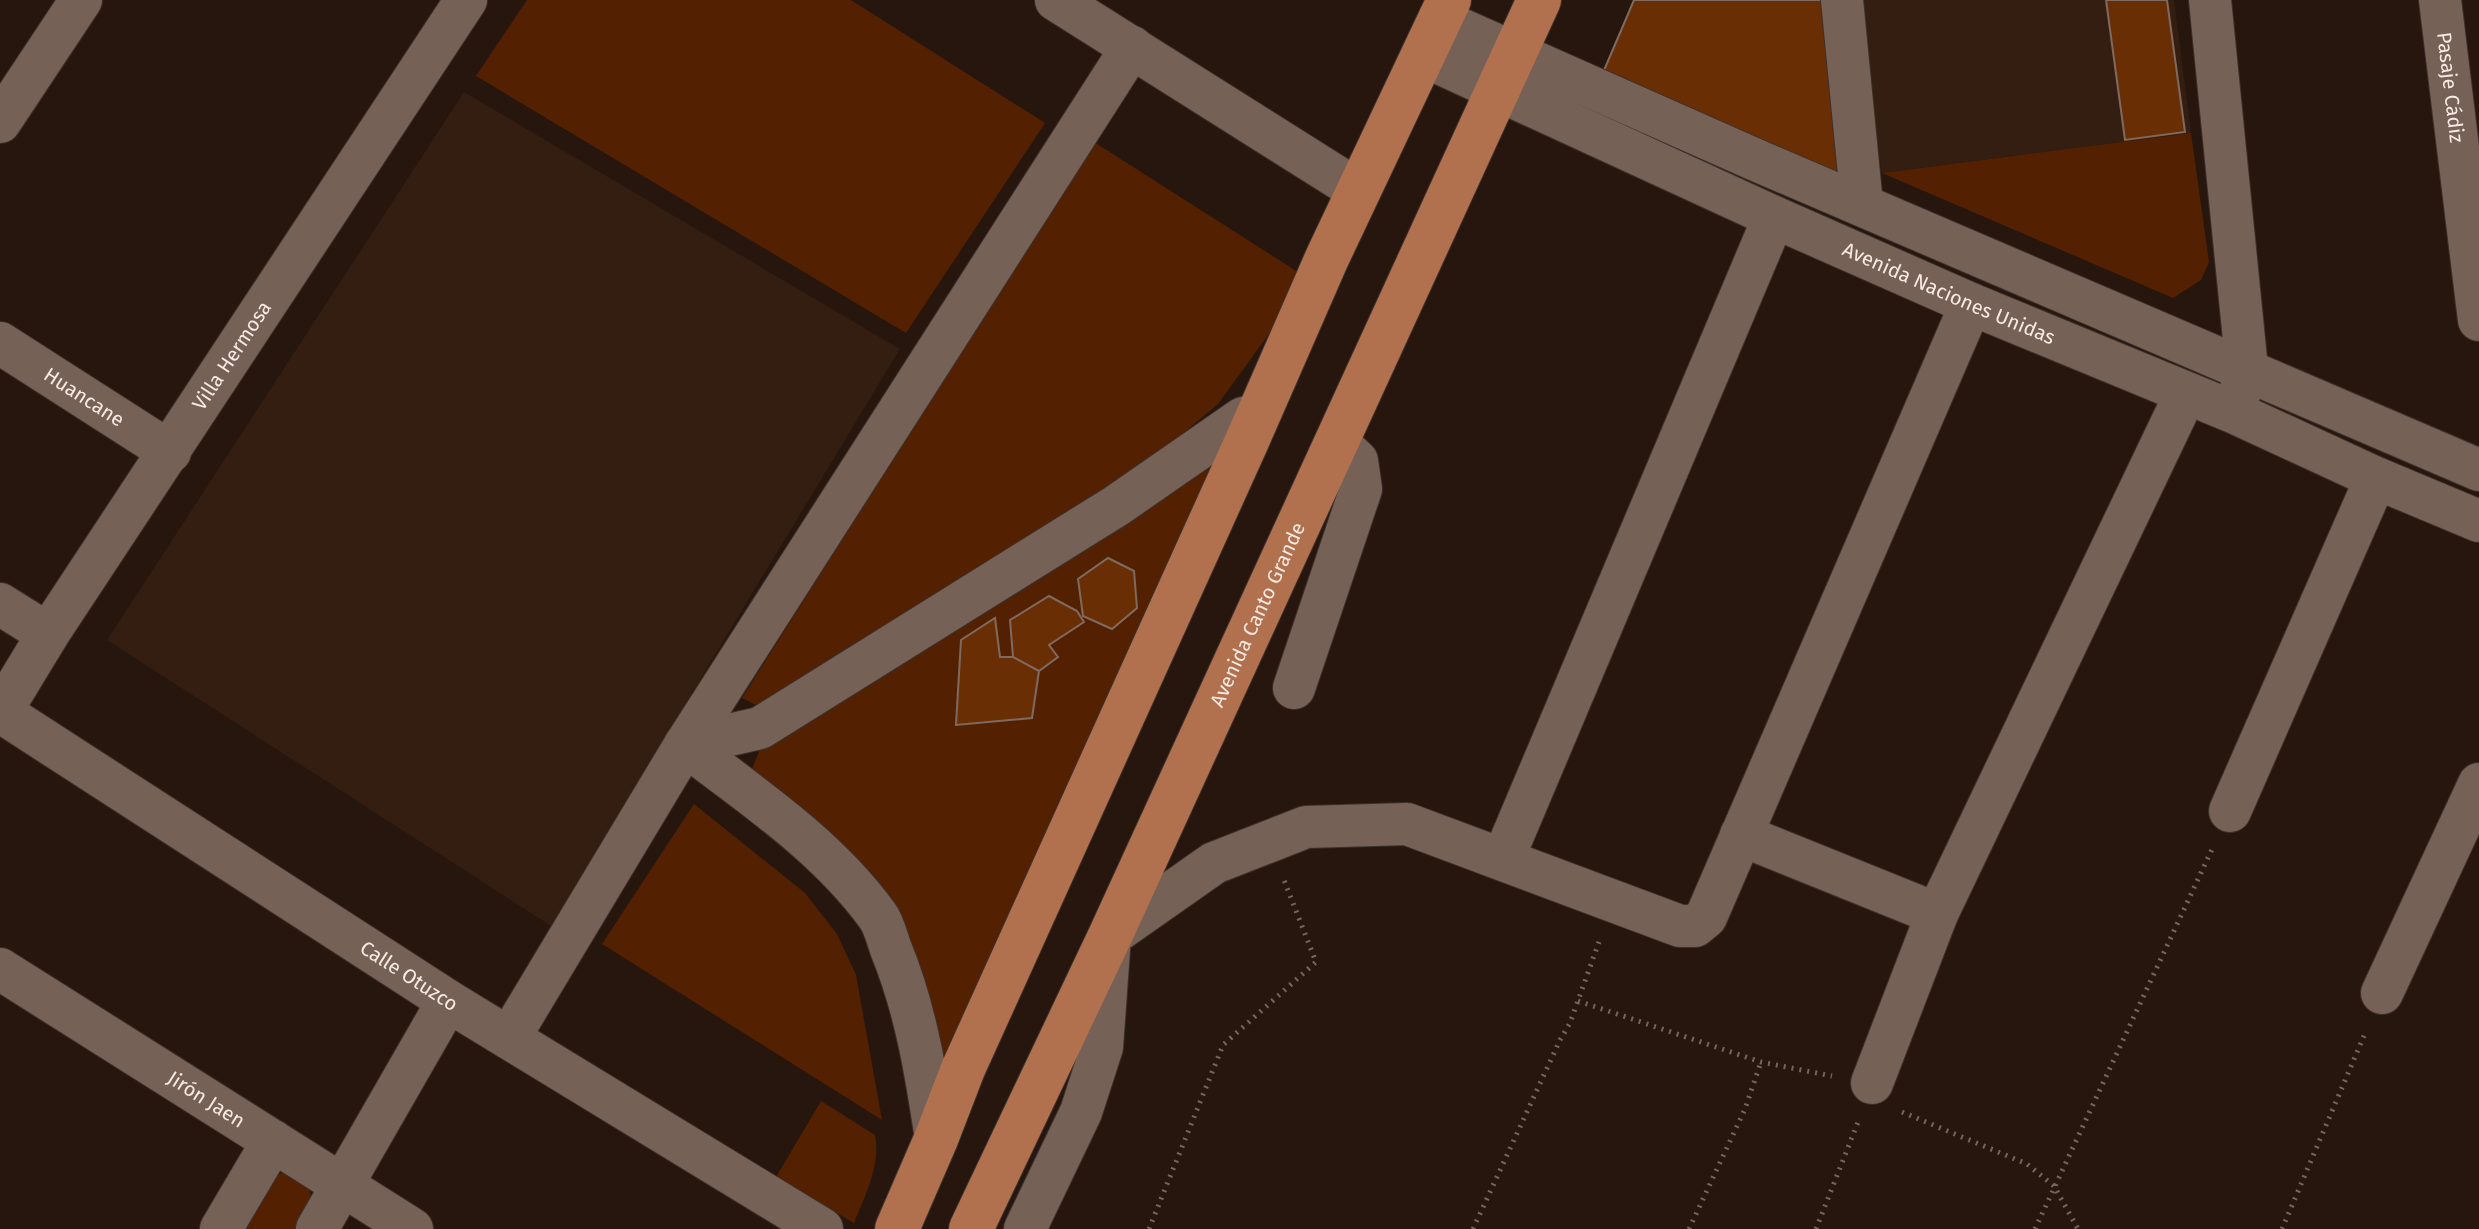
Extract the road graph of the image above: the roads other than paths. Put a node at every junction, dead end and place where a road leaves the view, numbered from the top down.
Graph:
1 (81, 0) edge
2 (466, 0) edge
3 (1056, 0) edge
4 (1539, 0) edge
5 (1842, 0) edge
6 (2210, 0) edge
7 (2440, 0) edge
8 (1438, 25) edge
9 (1132, 47) junction
10 (1506, 72) junction
11 (0, 122) edge
12 (2468, 131) edge
13 (1359, 191) junction
14 (1862, 205) junction
15 (1774, 217) junction
16 (1971, 304) junction
17 (2479, 320) edge
18 (0, 343) edge
19 (2247, 369) junction
20 (2186, 393) junction
21 (2233, 412) junction
22 (1259, 414) junction
23 (1337, 442) junction
24 (170, 452) junction
25 (2479, 470) edge
26 (2376, 478) junction
27 (2479, 521) edge
28 (0, 604) edge
29 (48, 634) junction
30 (1294, 688) dead end
31 (0, 712) edge
32 (685, 745) junction
33 (2479, 784) edge
34 (2230, 811) road end
35 (1741, 835) junction
36 (1503, 859) junction
37 (1937, 914) junction
38 (1110, 936) junction
39 (0, 969) edge
40 (2382, 993) road end
41 (448, 1001) junction
42 (509, 1038) junction
43 (1870, 1090) road end
44 (936, 1139) junction
45 (273, 1141) junction
46 (343, 1186) junction
47 (797, 1223) edge
48 (221, 1229) edge
49 (317, 1229) edge
50 (412, 1229) edge
51 (897, 1229) edge
52 (971, 1229) edge
53 (1025, 1229) edge

1 - 11 street
2 - 24 street, Villa Hermosa
3 - 9 street
4 - 10 main road, Avenida Canto Grande
5 - 14 street
6 - 19 street
7 - 12 street, Pasaje Cádiz
8 - 10 street, Avenida Naciones Unidas
8 - 13 main road
9 - 13 street
9 - 32 street
10 - 14 street, Avenida Naciones Unidas
10 - 15 street, Avenida Naciones Unidas
10 - 23 main road, Avenida Canto Grande
12 - 17 street, Pasaje Cádiz
13 - 22 main road
14 - 19 street, Avenida Naciones Unidas
15 - 16 street, Avenida Naciones Unidas
15 - 36 street
16 - 20 street, Avenida Naciones Unidas
16 - 35 street
18 - 24 street, Huancane
19 - 21 street
19 - 25 street, Avenida Naciones Unidas
20 - 21 street, Avenida Naciones Unidas
20 - 37 street
21 - 26 street, Avenida Naciones Unidas
22 - 32 street
22 - 44 main road
23 - 30 street
23 - 38 main road, Avenida Canto Grande
24 - 29 street, Villa Hermosa
26 - 27 street, Avenida Naciones Unidas
26 - 34 street
28 - 29 street
29 - 31 street, Villa Hermosa
31 - 41 street, Calle Otuzco
32 - 42 street
32 - 44 street
33 - 40 street
35 - 36 street
35 - 37 street
36 - 38 street
37 - 43 street
38 - 52 main road, Avenida Canto Grande
38 - 53 street
39 - 45 street, Jirón Jaen
41 - 42 street, Calle Otuzco
41 - 46 street
42 - 47 street, Calle Otuzco
44 - 51 main road
45 - 46 street, Jirón Jaen
45 - 48 street
46 - 49 street
46 - 50 street, Jirón Jaen

